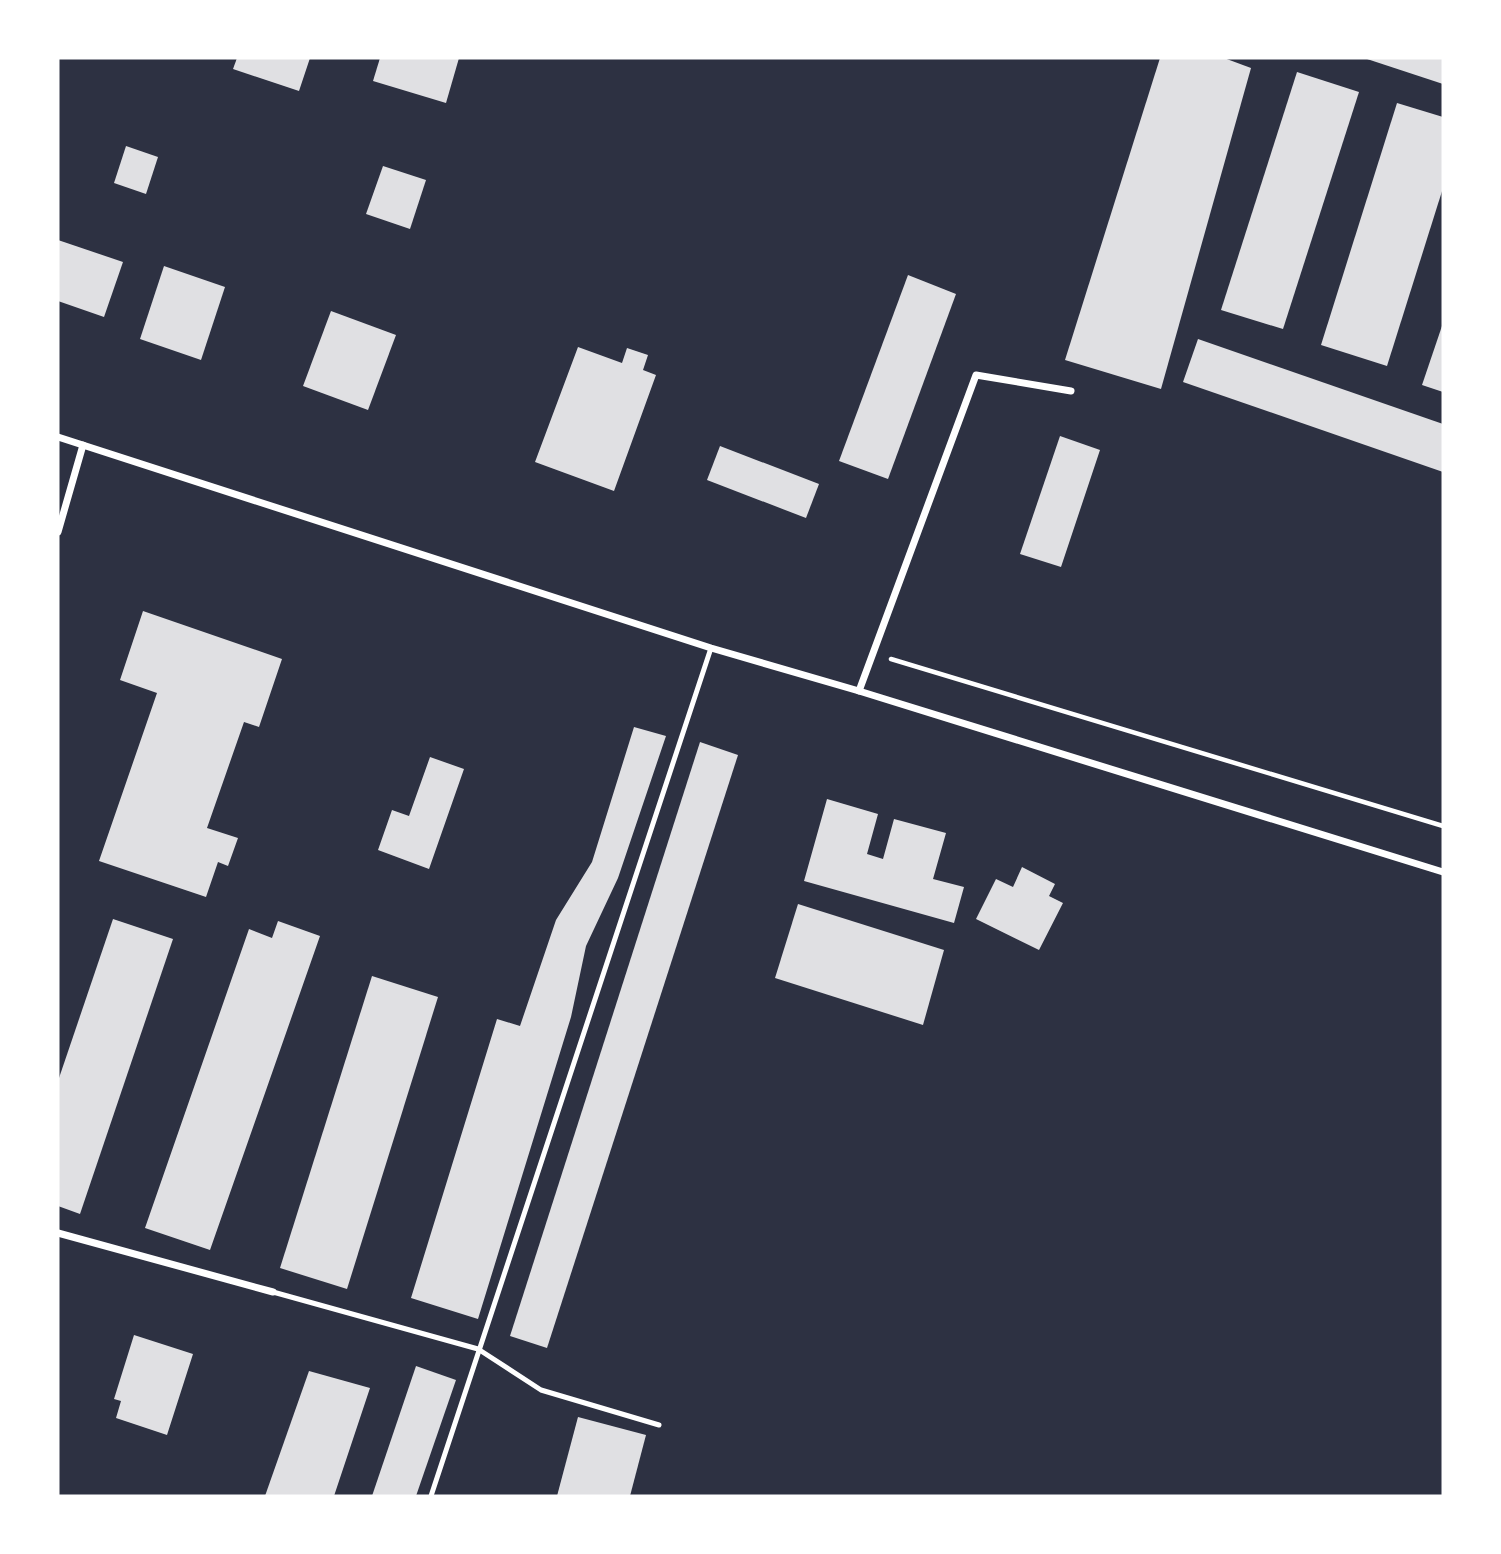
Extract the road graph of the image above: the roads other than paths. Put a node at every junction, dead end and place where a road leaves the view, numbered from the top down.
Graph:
1 (1071, 391) dead end
2 (58, 437) edge
3 (83, 445) junction
4 (58, 532) edge
5 (711, 648) junction
6 (859, 691) junction
7 (1443, 872) edge
8 (58, 1233) edge
9 (273, 1293) joint
10 (478, 1349) junction
11 (659, 1425) dead end
12 (431, 1496) edge

1 - 6 street
2 - 3 street
3 - 4 street
3 - 5 street
5 - 6 street
5 - 10 lane
6 - 7 street
8 - 9 street
9 - 10 lane
10 - 11 lane
10 - 12 lane

